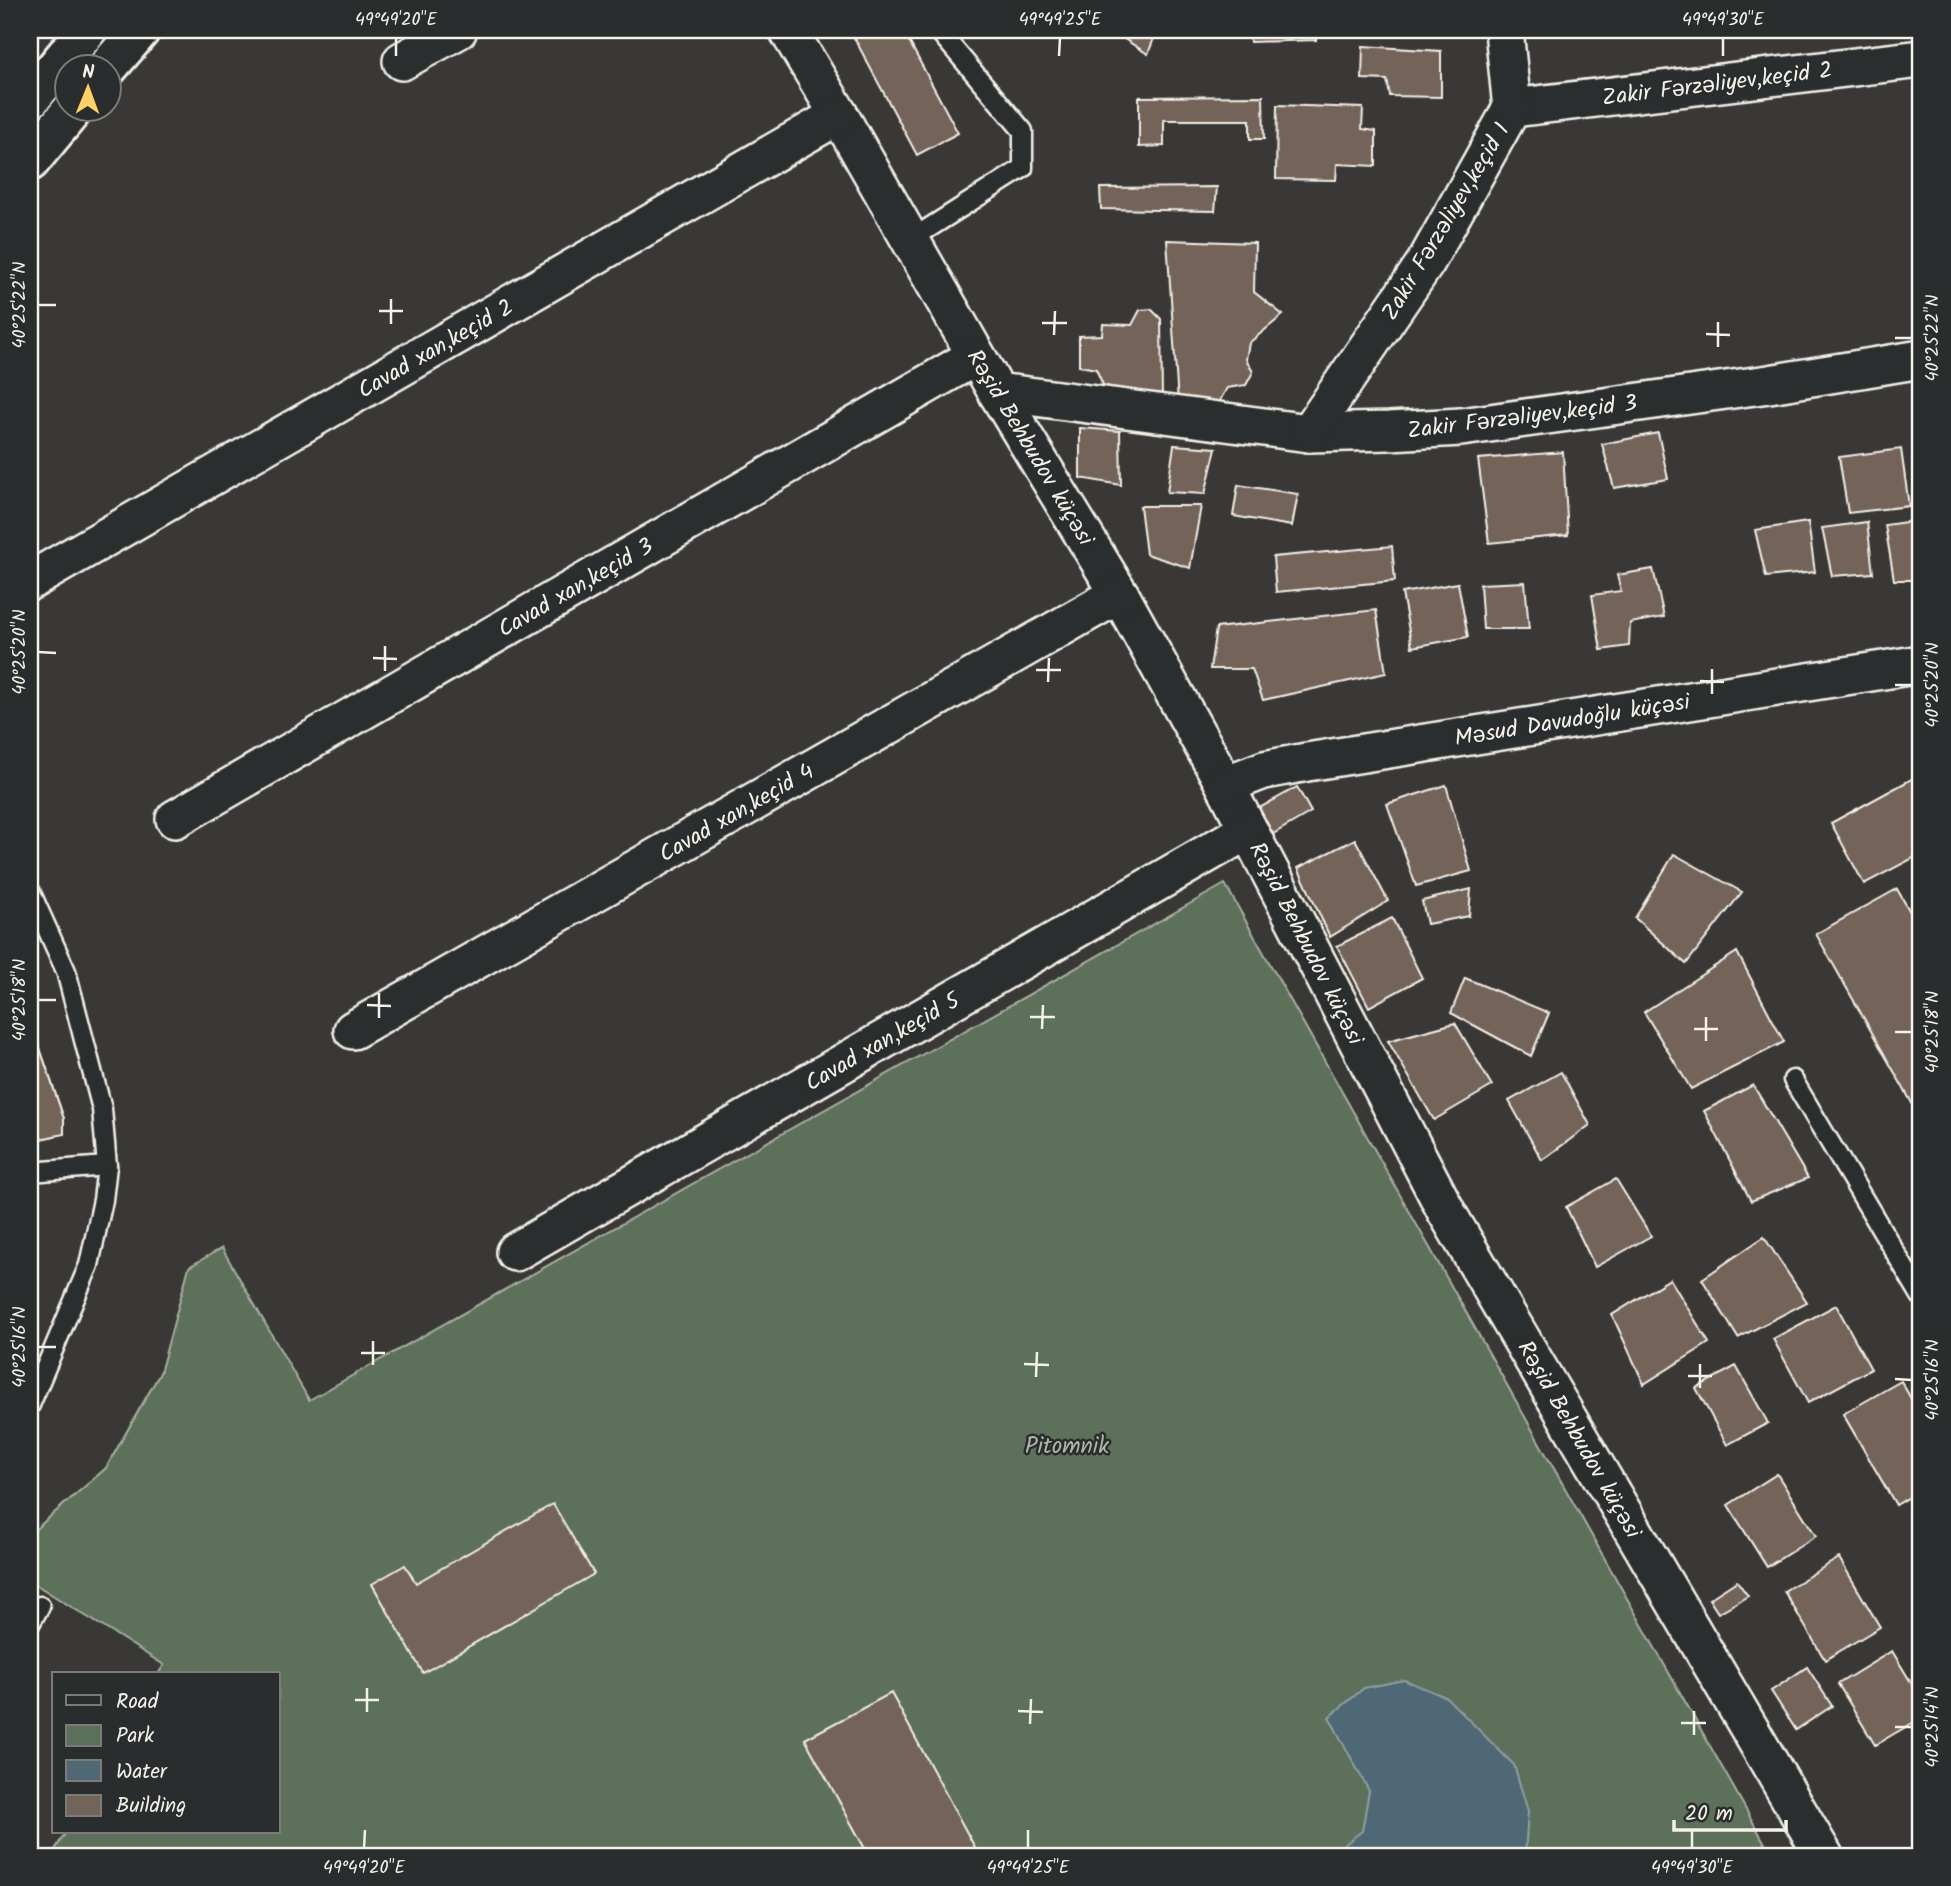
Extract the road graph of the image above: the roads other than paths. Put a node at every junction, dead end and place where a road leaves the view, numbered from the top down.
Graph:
1 (87, 30) edge
2 (140, 30) edge
3 (458, 30) edge
4 (788, 30) edge
5 (938, 30) edge
6 (1504, 30) edge
7 (121, 52) edge
8 (1921, 59) edge
9 (402, 61) dead end
10 (30, 99) edge
11 (1512, 107) junction
12 (839, 114) junction
13 (62, 122) edge
14 (30, 161) edge
15 (910, 240) junction
16 (976, 356) junction
17 (1921, 359) edge
18 (997, 392) junction
19 (1309, 433) junction
20 (30, 581) edge
21 (1121, 595) junction
22 (1921, 664) edge
23 (1225, 785) junction
24 (175, 819) dead end
25 (1248, 830) junction
26 (30, 891) edge
27 (353, 1030) dead end
28 (1793, 1080) dead end
29 (107, 1166) junction
30 (30, 1172) edge
31 (515, 1252) dead end
32 (1921, 1296) edge
33 (30, 1405) edge
34 (40, 1606) dead end
35 (30, 1624) edge
36 (1824, 1856) edge

1 - 10 street
2 - 7 street
3 - 9 street
4 - 12 street, Rəşid Behbudov küçəsi
5 - 15 lane
6 - 11 street, Zakir Fərzəliyev,keçid 1
8 - 11 street, Zakir Fərzəliyev,keçid 2
11 - 19 street, Zakir Fərzəliyev,keçid 1
12 - 15 street, Rəşid Behbudov küçəsi
12 - 20 street, Cavad xan,keçid 2
13 - 14 street
15 - 16 street, Rəşid Behbudov küçəsi
16 - 18 street, Rəşid Behbudov küçəsi
16 - 24 street, Cavad xan,keçid 3
17 - 19 street, Zakir Fərzəliyev,keçid 3
18 - 19 street, Zakir Fərzəliyev,keçid 3
18 - 21 street, Rəşid Behbudov küçəsi
21 - 23 street, Rəşid Behbudov küçəsi
21 - 27 street, Cavad xan,keçid 4
22 - 23 street, Məsud Davudoğlu küçəsi
23 - 25 street, Rəşid Behbudov küçəsi
25 - 31 street, Cavad xan,keçid 5
25 - 36 street, Rəşid Behbudov küçəsi
26 - 29 lane
28 - 32 lane
29 - 30 lane
29 - 33 lane
34 - 35 lane

